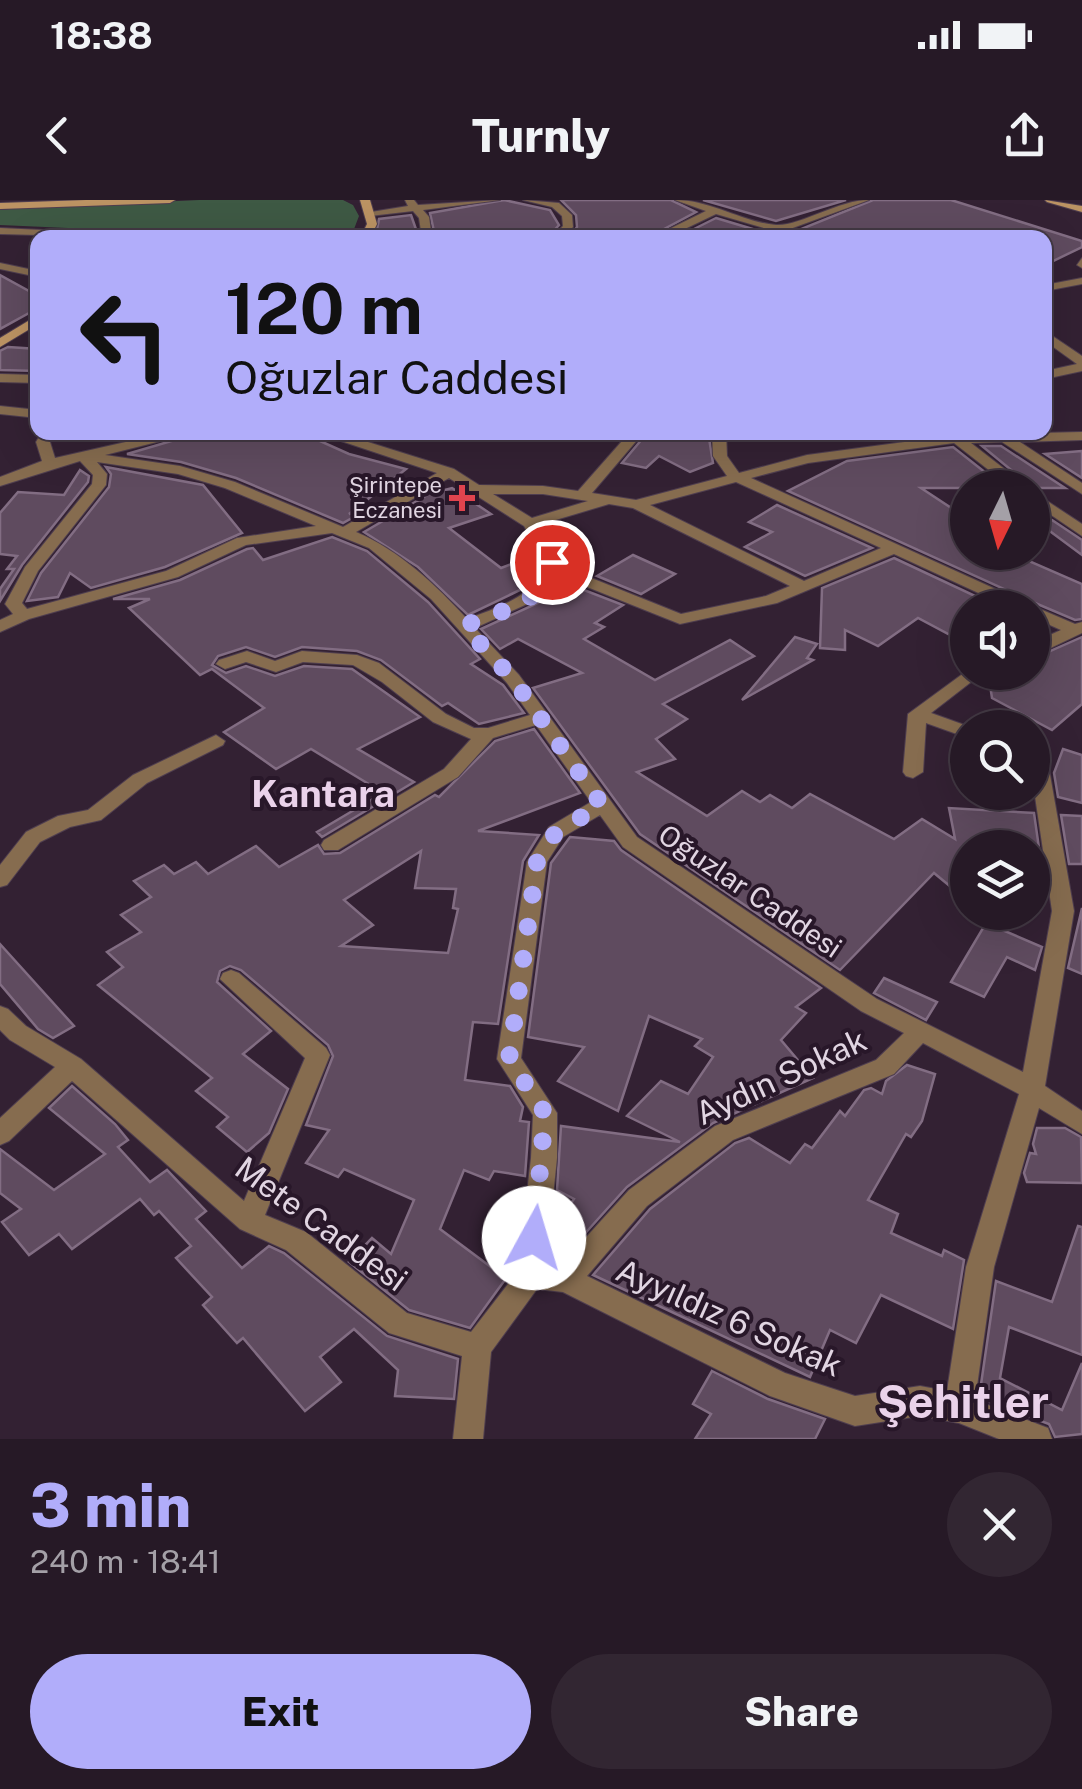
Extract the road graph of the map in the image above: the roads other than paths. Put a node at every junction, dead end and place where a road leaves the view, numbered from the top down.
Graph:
1 (168, 200) edge
2 (365, 200) edge
3 (494, 200) edge
4 (528, 200) edge
5 (680, 200) edge
6 (864, 200) edge
7 (1050, 200) edge
8 (114, 201) edge
9 (1080, 204) edge
10 (412, 205) edge
11 (0, 206) edge
12 (712, 212) junction
13 (370, 213) junction
14 (369, 230) edge
15 (426, 230) edge
16 (566, 230) edge
17 (673, 230) edge
18 (769, 230) edge
19 (787, 230) edge
20 (0, 231) edge
21 (30, 232) edge
22 (0, 266) edge
23 (30, 271) edge
24 (1082, 280) edge
25 (1052, 286) edge
26 (30, 323) edge
27 (1052, 341) edge
28 (0, 343) edge
29 (1082, 365) edge
30 (1052, 373) edge
31 (0, 378) edge
32 (30, 379) edge
33 (0, 410) edge
34 (30, 413) edge
35 (1052, 436) edge
36 (1082, 436) edge
37 (44, 440) edge
38 (145, 440) edge
39 (346, 440) edge
40 (631, 440) edge
41 (719, 440) edge
42 (956, 440) joint
43 (1009, 440) edge
44 (83, 456) junction
45 (50, 463) junction
46 (997, 470) edge
47 (449, 472) junction
48 (734, 476) junction
49 (0, 482) edge
50 (477, 489) junction
51 (1082, 490) edge
52 (582, 495) junction
53 (614, 499) junction
54 (636, 504) junction
55 (1050, 508) edge
56 (530, 523) junction
57 (342, 529) junction
58 (1082, 531) edge
59 (896, 548) junction
60 (553, 568) junction
61 (804, 587) junction
62 (988, 590) edge
63 (22, 615) junction
64 (1050, 617) edge
65 (0, 626) edge
66 (464, 626) junction
67 (1078, 628) edge
68 (1050, 641) edge
69 (225, 664) dead end
70 (951, 690) edge
71 (917, 714) junction
72 (540, 718) junction
73 (950, 726) edge
74 (487, 734) junction
75 (216, 742) dead end
76 (913, 772) dead end
77 (602, 805) junction
78 (1050, 810) edge
79 (331, 845) dead end
80 (0, 880) edge
81 (231, 979) dead end
82 (0, 1015) edge
83 (920, 1032) junction
84 (72, 1066) junction
85 (1032, 1090) junction
86 (1082, 1124) edge
87 (0, 1134) edge
88 (249, 1221) junction
89 (531, 1275) junction
90 (566, 1280) junction
91 (477, 1347) junction
92 (959, 1408) junction
93 (468, 1439) edge
94 (1038, 1439) edge

1 - 8 street
2 - 13 street
3 - 10 street
4 - 16 street
5 - 12 street
6 - 19 street
7 - 9 street
8 - 11 street
10 - 13 street
10 - 15 street
12 - 17 street
12 - 18 street
13 - 14 street
20 - 21 street
22 - 23 street
24 - 25 street
26 - 28 street
27 - 29 street
29 - 30 street
31 - 32 street
33 - 34 street
35 - 36 street
37 - 45 street
38 - 44 street
39 - 47 street
40 - 52 street
41 - 48 street
42 - 46 street
42 - 48 street
43 - 51 street
44 - 45 street
44 - 57 street, Oğuzlar Caddesi
44 - 63 street
45 - 49 street
47 - 50 street
47 - 57 street
48 - 54 street
48 - 59 street
50 - 52 street
50 - 56 street
52 - 53 street
53 - 54 street
53 - 56 street
54 - 61 street
55 - 58 street
56 - 60 street
57 - 63 street
57 - 66 street, Oğuzlar Caddesi
59 - 61 street
59 - 62 street
60 - 61 street
60 - 66 street
63 - 65 street
64 - 67 street
66 - 72 street, Oğuzlar Caddesi
67 - 68 street
69 - 74 street
70 - 71 street
71 - 73 street
71 - 76 street
72 - 74 street
72 - 77 street, Oğuzlar Caddesi
74 - 79 street
75 - 80 street
77 - 83 street, Oğuzlar Caddesi
77 - 89 street
78 - 85 street
81 - 88 street
82 - 84 street, Mete Caddesi
83 - 85 street, Oğuzlar Caddesi
83 - 90 street, Aydın Sokak
84 - 87 street
84 - 88 street, Mete Caddesi
85 - 86 street, Oğuzlar Caddesi
85 - 92 street
88 - 91 street, Mete Caddesi
89 - 90 street
89 - 91 street
90 - 92 street, Ayyıldız 6 Sokak
91 - 93 street
92 - 94 street, Ayyıldız 6 Sokak

